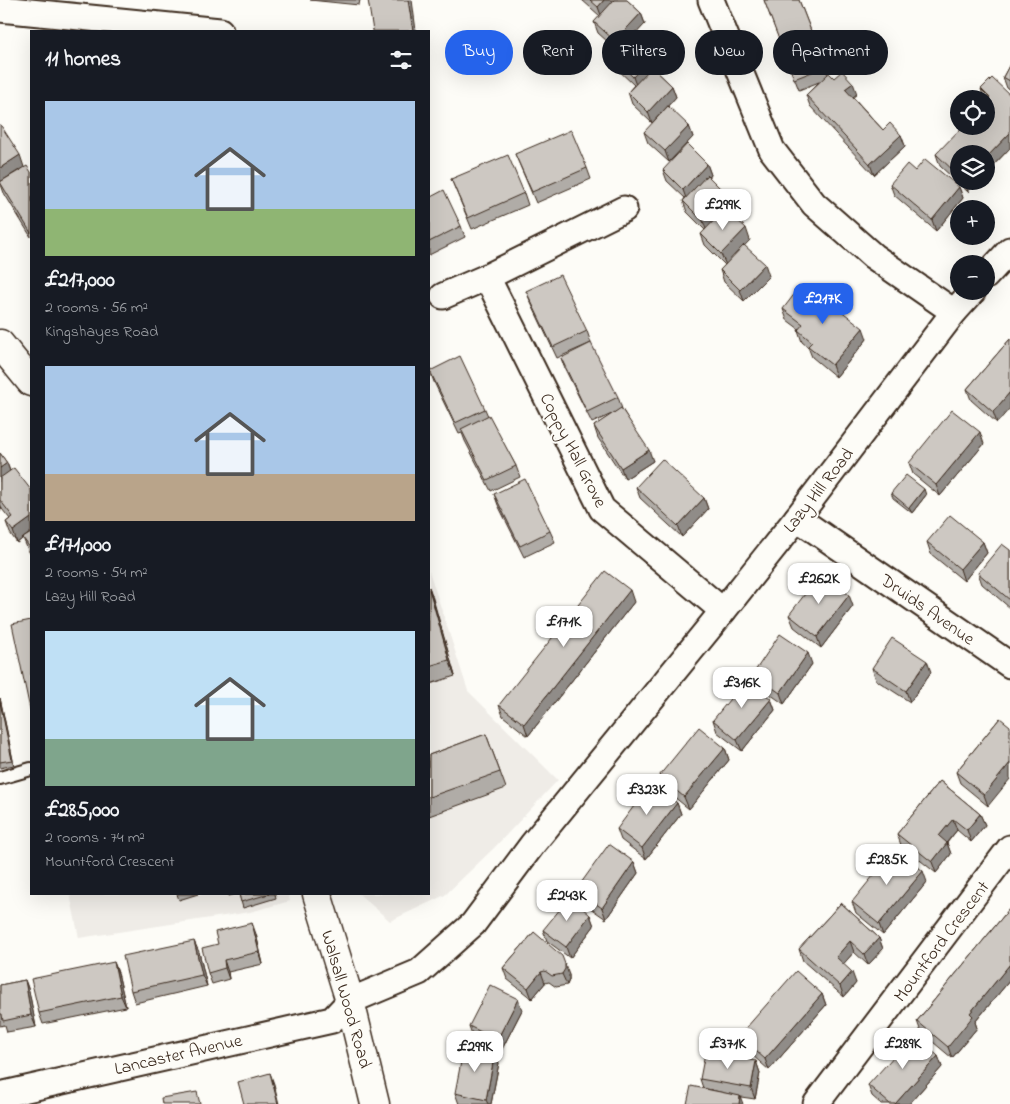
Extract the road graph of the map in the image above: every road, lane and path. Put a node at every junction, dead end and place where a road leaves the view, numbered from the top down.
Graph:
1 (711, 0) edge
2 (0, 9) edge
3 (171, 29) edge
4 (196, 30) edge
5 (624, 209) dead end
6 (1010, 250) edge
7 (995, 266) edge
8 (487, 277) junction
9 (443, 296) dead end
10 (965, 300) edge
11 (954, 312) junction
12 (0, 344) edge
13 (30, 381) edge
14 (797, 518) junction
15 (723, 611) junction
16 (1010, 665) edge
17 (30, 769) edge
18 (0, 778) edge
19 (1010, 848) edge
20 (317, 895) edge
21 (350, 1001) junction
22 (0, 1095) edge
23 (375, 1104) edge
24 (816, 1104) edge

1 - 11 street
2 - 3 street
3 - 4 street
5 - 8 street
6 - 7 street
8 - 9 street
8 - 15 street, Coppy Hall Grove
10 - 11 street, Lazy Hill Road
11 - 14 street, Lazy Hill Road
12 - 13 street
14 - 15 street, Lazy Hill Road
14 - 16 street, Druids Avenue
15 - 21 street, Lazy Hill Road
17 - 18 lane
19 - 24 street, Mountford Crescent
20 - 21 street, Walsall Wood Road
21 - 22 street, Lancaster Avenue
21 - 23 street, Walsall Wood Road

